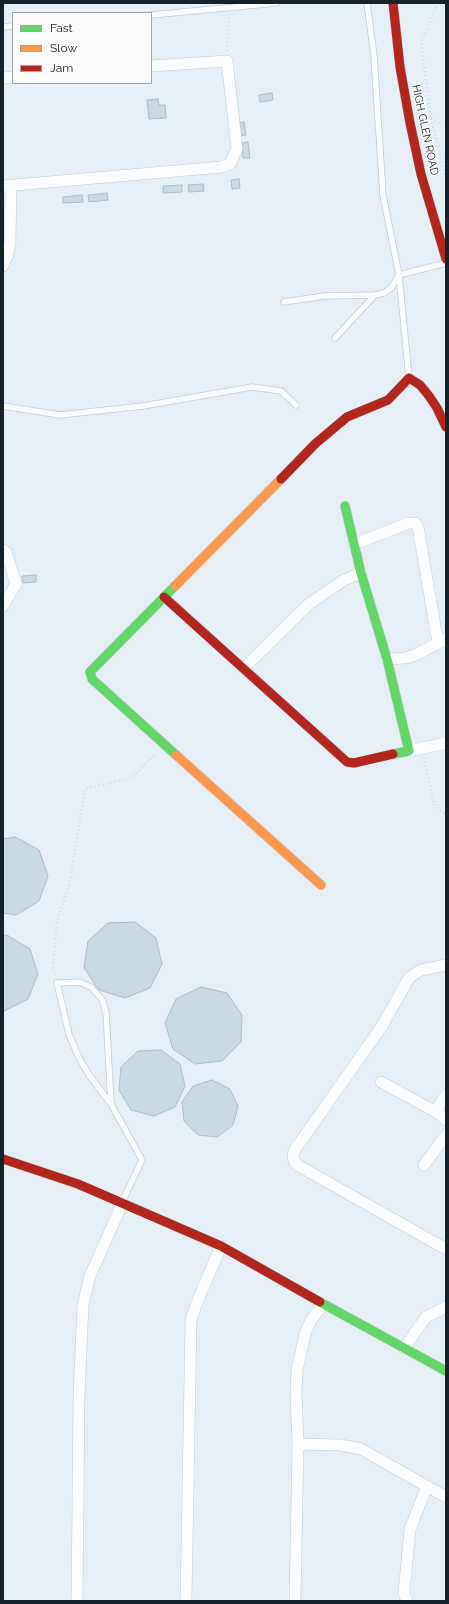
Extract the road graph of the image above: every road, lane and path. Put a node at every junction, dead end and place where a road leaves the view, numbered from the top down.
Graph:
1 (277, 3) edge
2 (367, 3) edge
3 (392, 3) edge
4 (438, 3) edge
5 (229, 8) junction
6 (152, 14) edge
7 (227, 62) junction
8 (152, 66) edge
9 (431, 119) junction
10 (446, 127) edge
11 (446, 179) edge
12 (7, 186) edge
13 (446, 259) edge
14 (446, 263) edge
15 (3, 266) edge
16 (399, 275) junction
17 (376, 295) junction
18 (284, 302) dead end
19 (336, 338) dead end
20 (409, 378) junction
21 (296, 405) dead end
22 (3, 406) edge
23 (446, 427) edge
24 (345, 506) dead end
25 (354, 544) junction
26 (3, 550) edge
27 (361, 573) junction
28 (164, 597) junction
29 (3, 606) edge
30 (442, 641) edge
31 (387, 658) junction
32 (244, 668) junction
33 (446, 743) edge
34 (165, 745) junction
35 (422, 747) junction
36 (408, 751) junction
37 (446, 815) edge
38 (321, 885) dead end
39 (446, 965) edge
40 (56, 983) junction
41 (381, 1082) dead end
42 (446, 1095) edge
43 (111, 1104) junction
44 (442, 1116) edge
45 (446, 1135) edge
46 (3, 1159) edge
47 (424, 1165) dead end
48 (122, 1204) junction
49 (221, 1246) junction
50 (446, 1249) edge
51 (323, 1304) junction
52 (446, 1307) edge
53 (404, 1348) junction
54 (446, 1371) edge
55 (298, 1444) junction
56 (427, 1486) junction
57 (446, 1497) edge
58 (77, 1601) edge
59 (186, 1601) edge
60 (295, 1601) edge
61 (407, 1601) edge

1 - 5 lane
2 - 16 lane
3 - 13 street, HIGH GLEN ROAD
4 - 9 path
5 - 6 lane
5 - 7 path
7 - 8 street
7 - 12 street
9 - 10 path
9 - 11 path
12 - 15 street
14 - 16 lane
16 - 17 lane
16 - 20 lane
17 - 18 lane
17 - 19 lane
20 - 23 street
20 - 28 street
21 - 22 lane
24 - 25 street
25 - 27 street
25 - 30 street
26 - 29 street
27 - 31 street
27 - 32 street
28 - 32 street
28 - 34 street
30 - 31 street
31 - 36 street
32 - 36 street
33 - 35 street
34 - 38 street
34 - 40 path
35 - 36 street
35 - 37 path
39 - 50 street
40 - 43 lane
40 - 43 lane
41 - 44 street
42 - 44 street
43 - 48 lane
45 - 47 street
46 - 48 street
48 - 49 street
48 - 58 street
49 - 51 street
49 - 59 street
51 - 53 street
51 - 55 street
52 - 53 street
53 - 54 street
55 - 56 street
55 - 60 street
56 - 57 street
56 - 61 street

